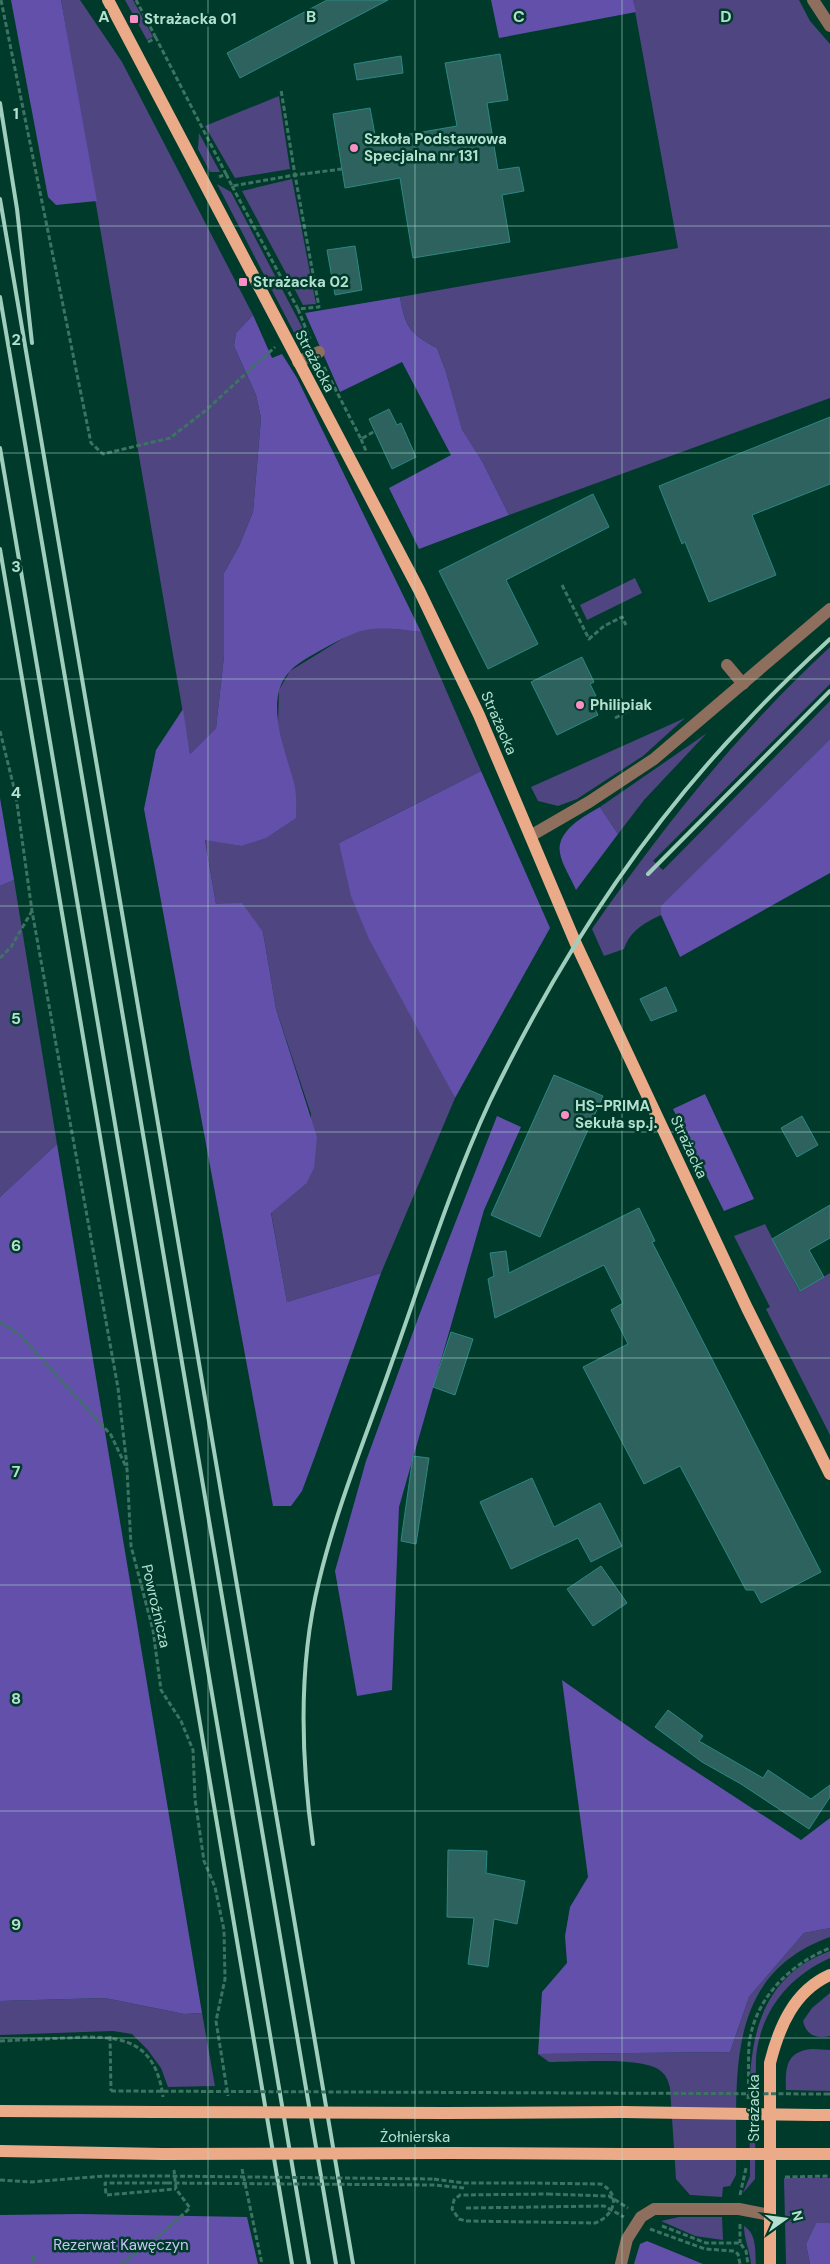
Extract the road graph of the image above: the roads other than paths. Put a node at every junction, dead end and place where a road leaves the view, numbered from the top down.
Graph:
1 (108, 0) edge
2 (814, 0) edge
3 (830, 26) edge
4 (318, 352) road end
5 (298, 362) junction
6 (830, 608) edge
7 (727, 665) dead end
8 (743, 684) junction
9 (532, 835) junction
10 (830, 1474) edge
11 (830, 1975) edge
12 (0, 2111) edge
13 (830, 2115) edge
14 (0, 2151) edge
15 (830, 2154) edge
16 (770, 2215) junction
17 (621, 2264) edge
18 (770, 2264) edge

1 - 5 main road, Strażacka
2 - 3 lane
4 - 5 lane
5 - 9 main road, Strażacka
6 - 8 lane
7 - 8 lane
8 - 9 lane
9 - 10 main road, Strażacka
11 - 16 main road, Strażacka
12 - 13 main road, Żołnierska, bridge
14 - 15 main road, Żołnierska, bridge
16 - 17 lane
16 - 18 main road, Strażacka

